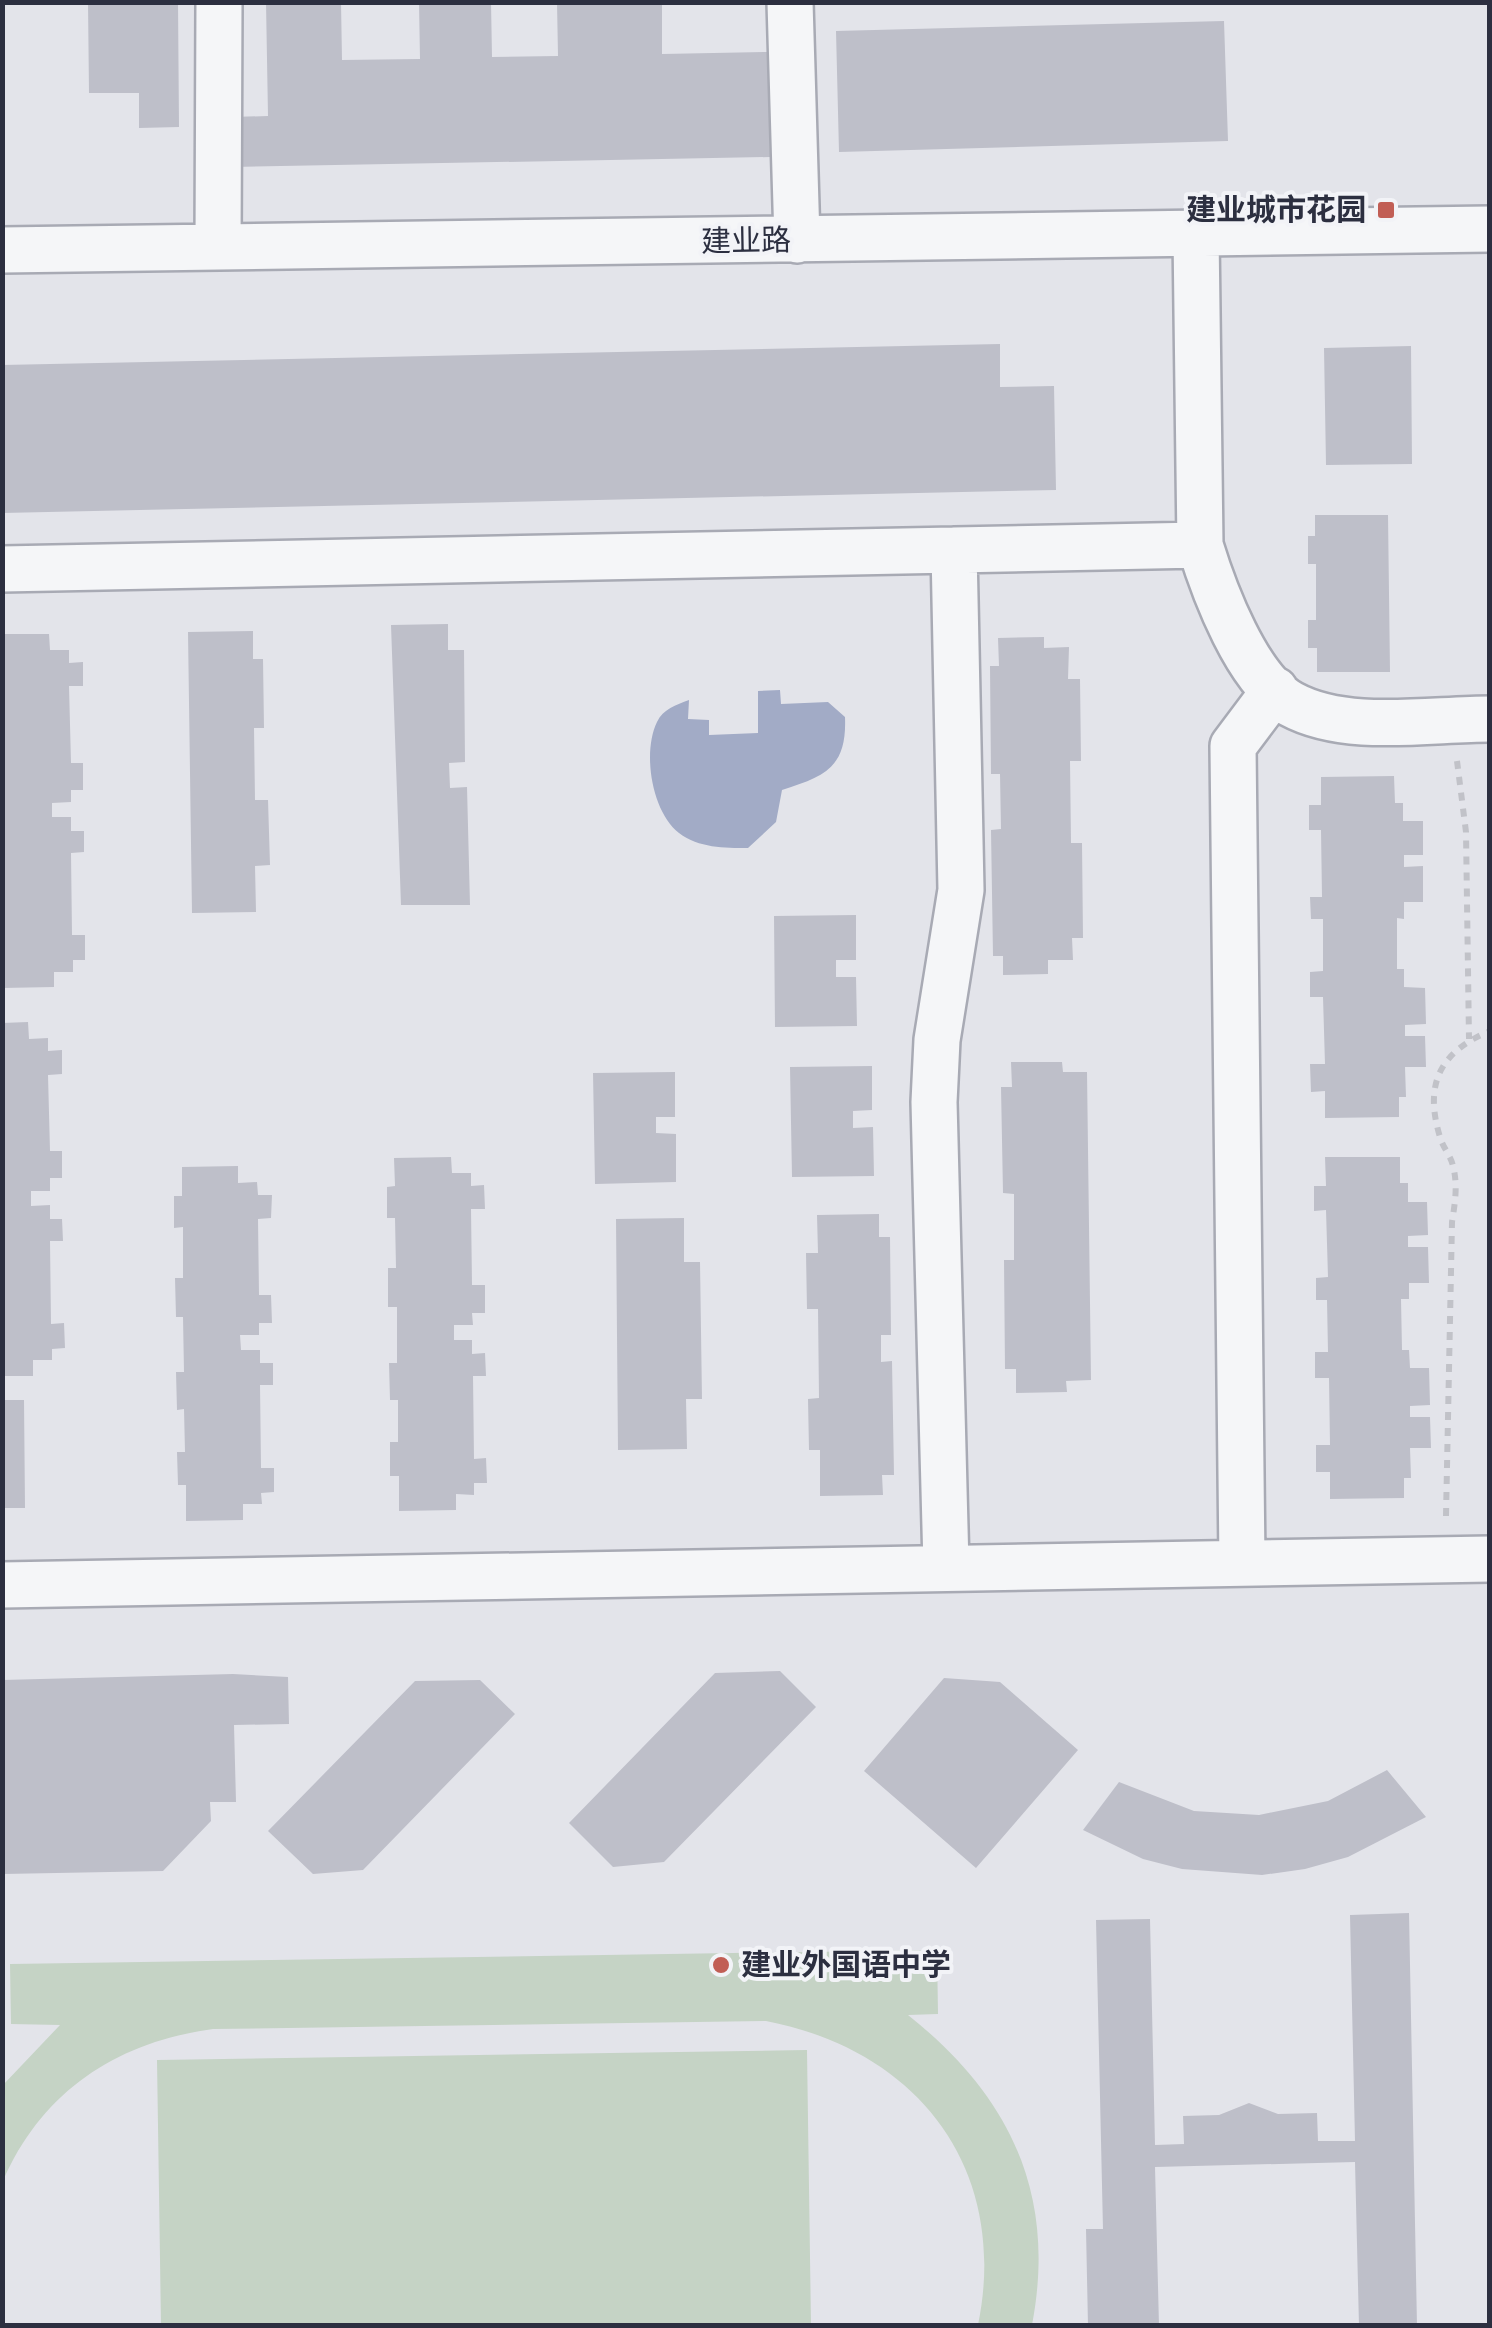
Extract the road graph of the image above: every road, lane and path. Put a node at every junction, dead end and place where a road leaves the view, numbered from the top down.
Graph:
1 (220, 2) edge
2 (790, 2) edge
3 (1490, 229) edge
4 (1196, 234) junction
5 (797, 240) junction
6 (218, 246) junction
7 (2, 250) edge
8 (1200, 545) junction
9 (954, 550) junction
10 (2, 569) edge
11 (1275, 690) junction
12 (1473, 719) edge
13 (1490, 1031) edge
14 (1469, 1039) junction
15 (1445, 1560) junction
16 (1490, 1560) edge
17 (1242, 1563) junction
18 (946, 1566) junction
19 (2, 1585) edge

1 - 6 street
2 - 5 street
3 - 4 street, 建业路
4 - 5 street, 建业路
4 - 8 street
5 - 6 street, 建业路
6 - 7 street, 建业路
8 - 9 street
8 - 11 street
9 - 10 street
9 - 18 street
11 - 12 street
11 - 17 street
12 - 14 path
13 - 14 path
14 - 15 path
15 - 16 street
15 - 17 street
17 - 18 street
18 - 19 street

